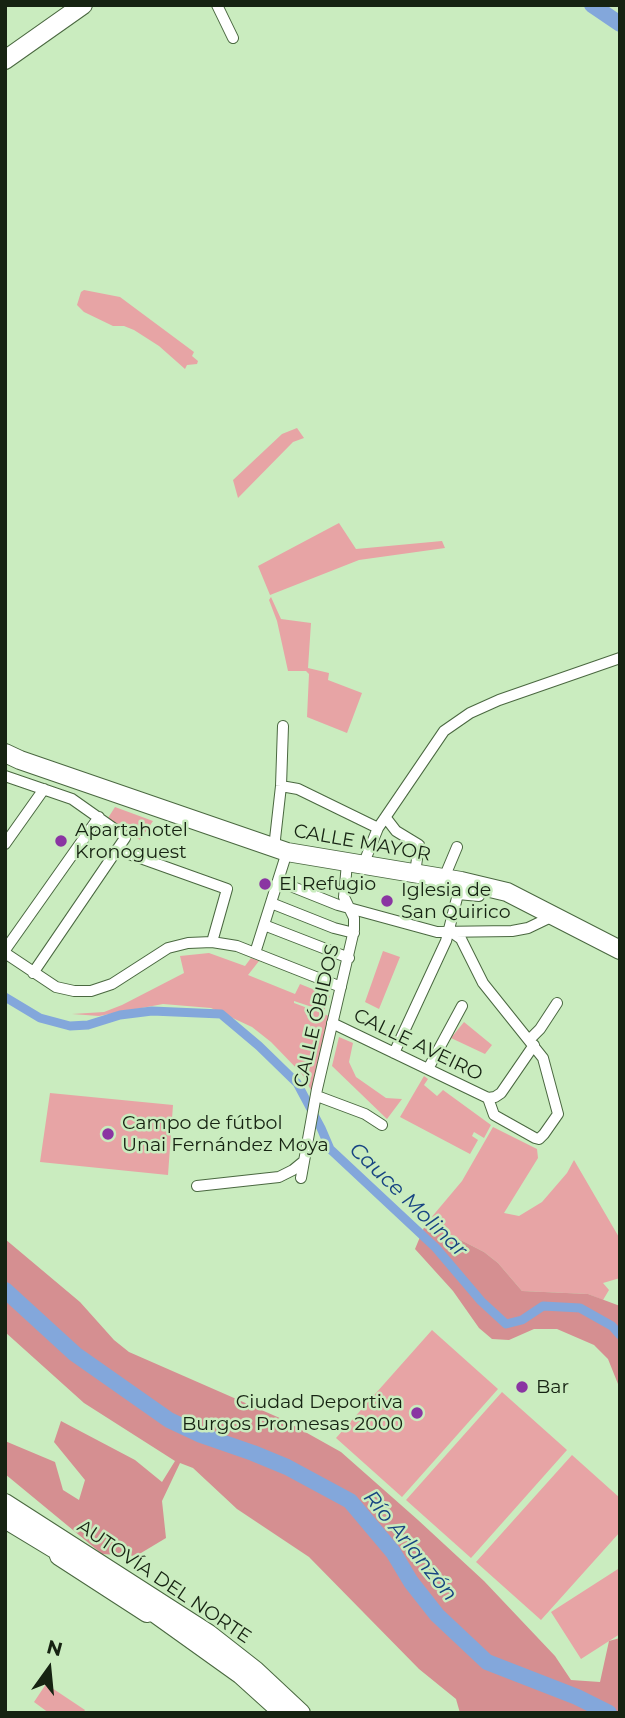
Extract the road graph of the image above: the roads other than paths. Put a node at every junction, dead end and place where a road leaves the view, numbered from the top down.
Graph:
1 (83, 5) edge
2 (217, 5) edge
3 (233, 38) dead end
4 (5, 60) edge
5 (620, 657) edge
6 (283, 726) dead end
7 (9, 758) edge
8 (5, 776) edge
9 (281, 786) junction
10 (44, 789) junction
11 (99, 817) junction
12 (386, 818) junction
13 (378, 828) junction
14 (5, 844) edge
15 (457, 846) dead end
16 (118, 850) junction
17 (281, 850) junction
18 (355, 864) junction
19 (415, 873) junction
20 (444, 878) junction
21 (278, 881) junction
22 (480, 896) dead end
23 (271, 902) junction
24 (348, 908) junction
25 (555, 916) junction
26 (264, 925) junction
27 (450, 931) junction
28 (354, 933) junction
29 (212, 942) junction
30 (620, 950) edge
31 (5, 951) edge
32 (255, 953) junction
33 (349, 958) junction
34 (33, 973) junction
35 (341, 987) junction
36 (557, 1003) dead end
37 (462, 1006) dead end
38 (332, 1024) junction
39 (532, 1042) junction
40 (394, 1053) junction
41 (428, 1069) junction
42 (317, 1096) junction
43 (488, 1098) junction
44 (382, 1125) dead end
45 (304, 1161) junction
46 (301, 1178) dead end
47 (197, 1185) dead end
48 (5, 1503) edge
49 (8, 1521) edge
50 (294, 1711) edge
51 (264, 1713) edge

1 - 4 highway
2 - 3 street
5 - 12 street, CALLE ÓBIDOS
6 - 9 street
7 - 17 highway, CALLE MAYOR
8 - 10 street
9 - 13 street
9 - 17 street
10 - 11 street
10 - 14 street
11 - 16 street
11 - 31 street
12 - 13 street, CALLE ÓBIDOS
12 - 19 street
13 - 18 street, CALLE ÓBIDOS
15 - 20 street, CALLE MAYOR
16 - 29 street
16 - 34 street
17 - 18 highway, CALLE MAYOR
17 - 21 street
18 - 19 highway, CALLE MAYOR
18 - 24 street, CALLE ÓBIDOS
19 - 20 highway, CALLE MAYOR
20 - 25 highway, CALLE MAYOR
21 - 23 street
21 - 24 street
22 - 27 street
23 - 26 street
23 - 28 street
24 - 27 street
24 - 28 street, CALLE ÓBIDOS
25 - 27 street
25 - 30 highway, CALLE MAYOR
26 - 32 street
26 - 33 street
27 - 39 street
27 - 40 street
28 - 33 street, CALLE ÓBIDOS
29 - 32 street
29 - 34 street
31 - 34 street
32 - 35 street
33 - 35 street, CALLE ÓBIDOS
35 - 38 street, CALLE ÓBIDOS
36 - 39 street
37 - 41 street
38 - 40 street, CALLE AVEIRO
38 - 42 street, CALLE ÓBIDOS
39 - 43 street
39 - 43 street
40 - 41 street, CALLE AVEIRO
41 - 43 street, CALLE AVEIRO
42 - 44 street
42 - 45 street, CALLE ÓBIDOS
45 - 46 street, CALLE ÓBIDOS
45 - 47 street
48 - 50 highway, AUTOVÍA DEL NORTE
49 - 50 highway
49 - 51 highway

